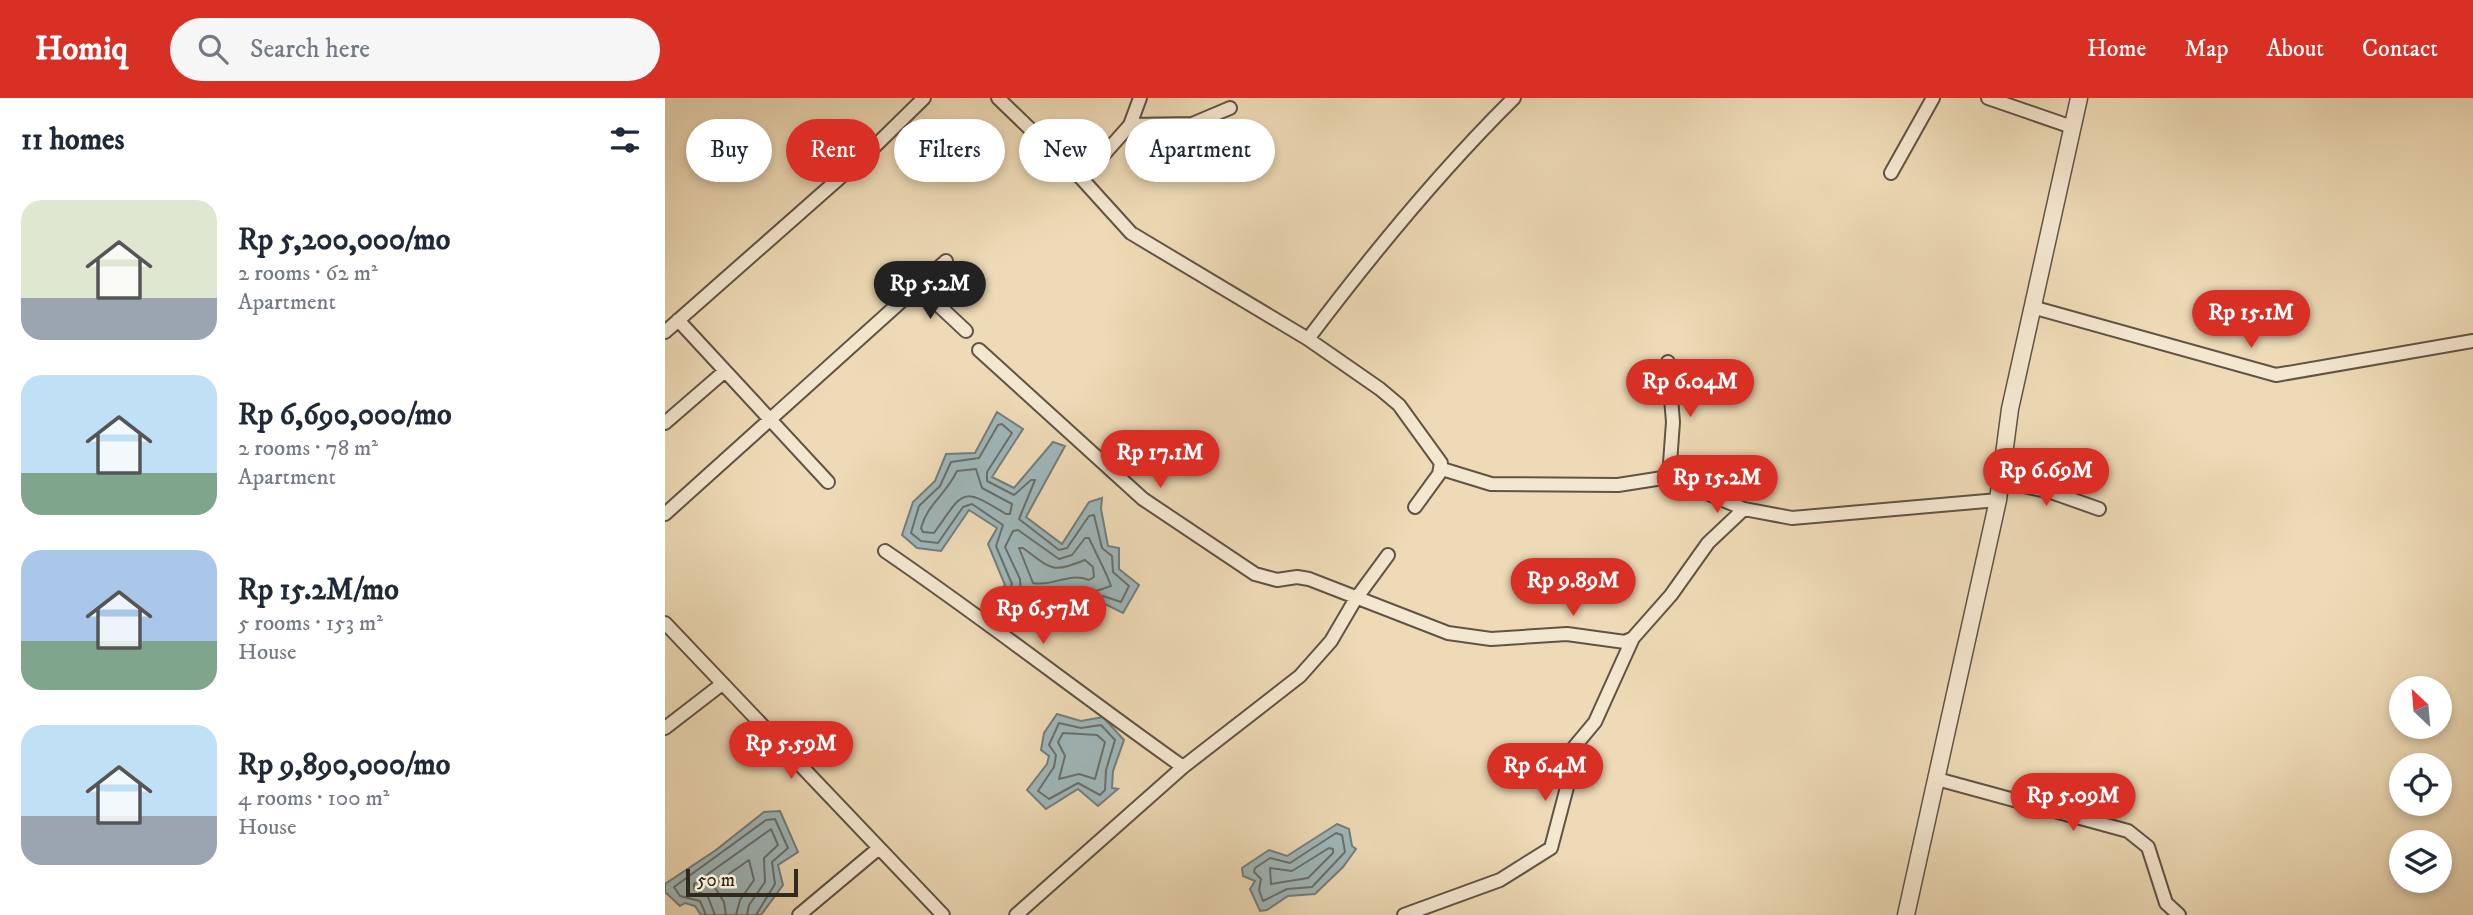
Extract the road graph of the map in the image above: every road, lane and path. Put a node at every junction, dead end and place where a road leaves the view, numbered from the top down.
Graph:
1 (924, 98) edge
2 (998, 98) edge
3 (1140, 98) edge
4 (1514, 98) edge
5 (1933, 98) edge
6 (1988, 98) edge
7 (2078, 98) edge
8 (1230, 108) dead end
9 (1020, 119) edge
10 (1133, 119) edge
11 (1204, 119) edge
12 (2072, 127) junction
13 (1125, 132) edge
14 (1111, 147) edge
15 (1891, 173) dead end
16 (1085, 182) edge
17 (946, 261) dead end
18 (918, 286) junction
19 (2032, 307) junction
20 (678, 320) junction
21 (965, 331) dead end
22 (665, 332) edge
23 (1308, 340) junction
24 (2473, 341) edge
25 (979, 351) dead end
26 (1668, 362) dead end
27 (725, 370) junction
28 (770, 419) junction
29 (665, 423) edge
30 (1442, 469) junction
31 (1669, 477) junction
32 (2001, 481) junction
33 (828, 482) dead end
34 (1998, 500) junction
35 (1415, 507) dead end
36 (1744, 509) junction
37 (2099, 509) dead end
38 (665, 513) edge
39 (885, 551) dead end
40 (1388, 555) dead end
41 (1355, 600) junction
42 (665, 623) edge
43 (1633, 638) junction
44 (722, 684) junction
45 (665, 728) edge
46 (1183, 767) junction
47 (1937, 779) junction
48 (879, 849) junction
49 (2166, 902) junction
50 (799, 915) edge
51 (943, 915) edge
52 (1016, 915) edge
53 (1404, 915) edge
54 (1906, 915) edge
55 (2160, 915) edge
56 (2179, 915) edge

1 - 20 street
2 - 9 street
3 - 10 street
4 - 23 street
5 - 15 street
6 - 12 street
7 - 12 street
8 - 11 street
12 - 19 street
13 - 14 street
16 - 23 street
17 - 18 street
18 - 21 street
18 - 28 street
19 - 24 street
19 - 32 street
20 - 22 street
20 - 27 street
23 - 30 street
25 - 41 street
26 - 31 street
27 - 28 street
27 - 29 street
28 - 33 street
28 - 38 street
30 - 31 street
30 - 35 street
31 - 36 street
32 - 34 street
32 - 37 street
34 - 36 street
34 - 47 street
36 - 43 street
39 - 46 street
40 - 41 street
41 - 43 street
41 - 46 street
42 - 44 street
43 - 53 street
44 - 45 street
44 - 48 street
46 - 52 street
47 - 49 street
47 - 54 street
48 - 50 street
48 - 51 street
49 - 55 street
49 - 56 street

